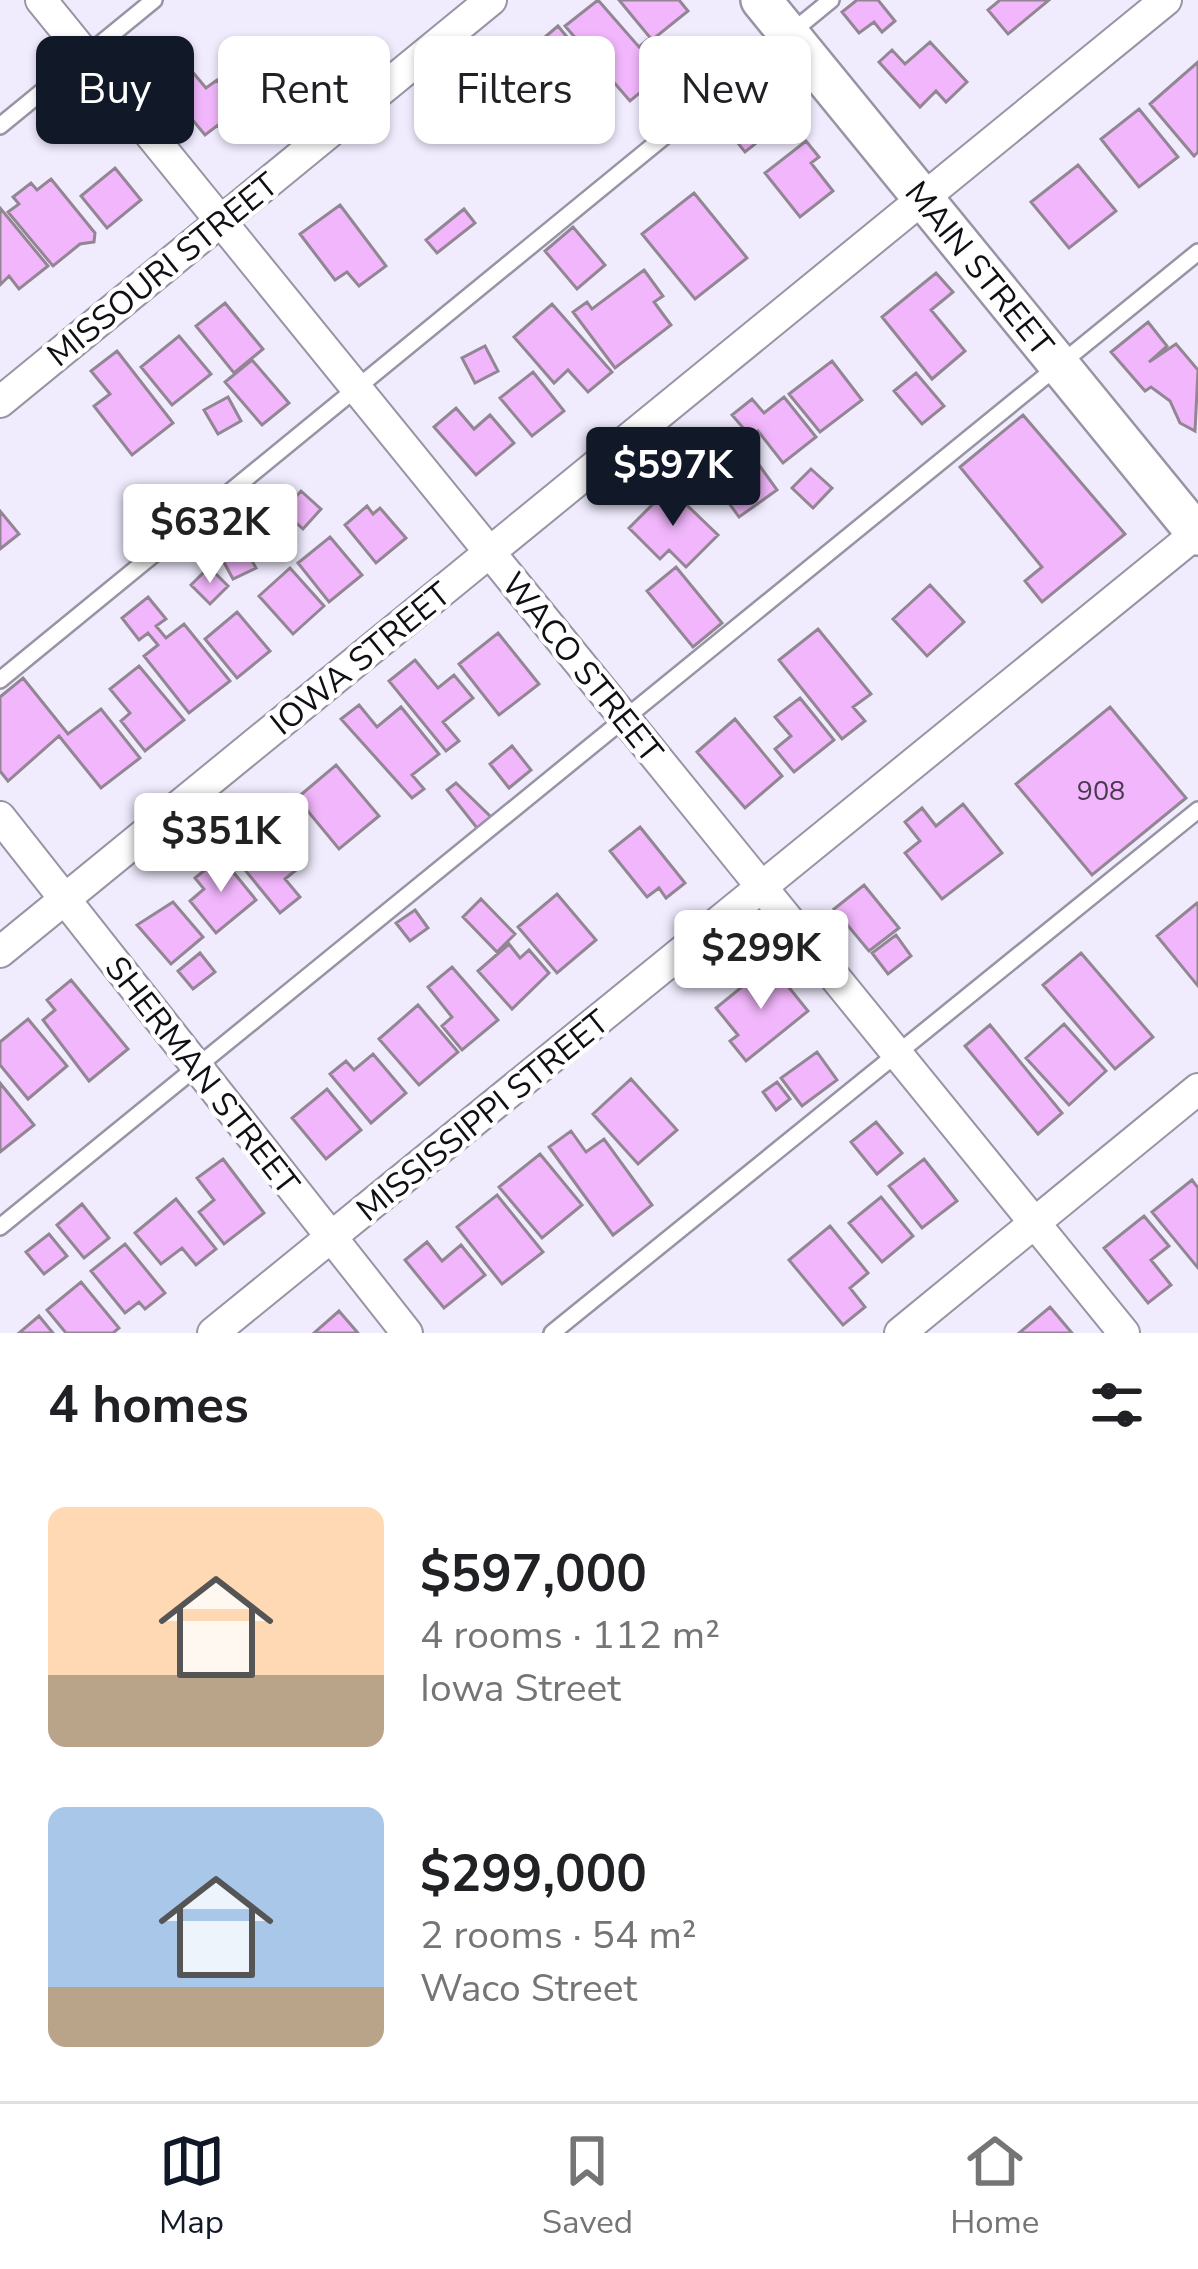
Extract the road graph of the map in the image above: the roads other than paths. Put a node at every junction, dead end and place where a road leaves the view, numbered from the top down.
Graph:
1 (41, 0) edge
2 (154, 0) edge
3 (491, 0) edge
4 (761, 0) edge
5 (831, 0) edge
6 (1166, 0) edge
7 (789, 34) junction
8 (70, 36) edge
9 (110, 36) edge
10 (36, 97) edge
11 (0, 126) edge
12 (158, 144) edge
13 (923, 198) junction
14 (221, 221) junction
15 (1198, 252) edge
16 (1061, 368) junction
17 (357, 388) junction
18 (0, 402) edge
19 (1197, 534) edge
20 (490, 552) junction
21 (0, 680) edge
22 (627, 722) junction
23 (1198, 810) edge
24 (0, 817) edge
25 (763, 888) junction
26 (66, 897) junction
27 (0, 952) edge
28 (896, 1052) junction
29 (195, 1067) junction
30 (1198, 1089) edge
31 (1035, 1223) junction
32 (0, 1227) edge
33 (330, 1238) junction
34 (213, 1333) edge
35 (407, 1333) edge
36 (552, 1333) edge
37 (901, 1333) edge
38 (1124, 1333) edge

1 - 8 street, WACO STREET
2 - 9 lane
3 - 14 street, MISSOURI STREET
4 - 7 street, MAIN STREET
5 - 7 lane
6 - 13 street, IOWA STREET
7 - 13 street, MAIN STREET
7 - 17 lane
10 - 11 lane
12 - 14 street, WACO STREET
13 - 16 street, MAIN STREET
13 - 20 street, IOWA STREET
14 - 17 street, WACO STREET
14 - 18 street, MISSOURI STREET
15 - 16 lane
16 - 19 street, MAIN STREET
16 - 22 lane
17 - 20 street, WACO STREET
17 - 21 lane
19 - 25 street, MISSISSIPPI STREET
20 - 22 street, WACO STREET
20 - 26 street, IOWA STREET
22 - 25 street, WACO STREET
22 - 29 lane
23 - 28 lane
24 - 26 street, SHERMAN STREET
25 - 28 street, WACO STREET
25 - 33 street, MISSISSIPPI STREET
26 - 27 street, IOWA STREET
26 - 29 street, SHERMAN STREET
28 - 31 street, WACO STREET
28 - 36 lane
29 - 32 lane
29 - 33 street, SHERMAN STREET
30 - 31 street
31 - 37 street
31 - 38 street, WACO STREET
33 - 34 street, MISSISSIPPI STREET
33 - 35 street, SHERMAN STREET

